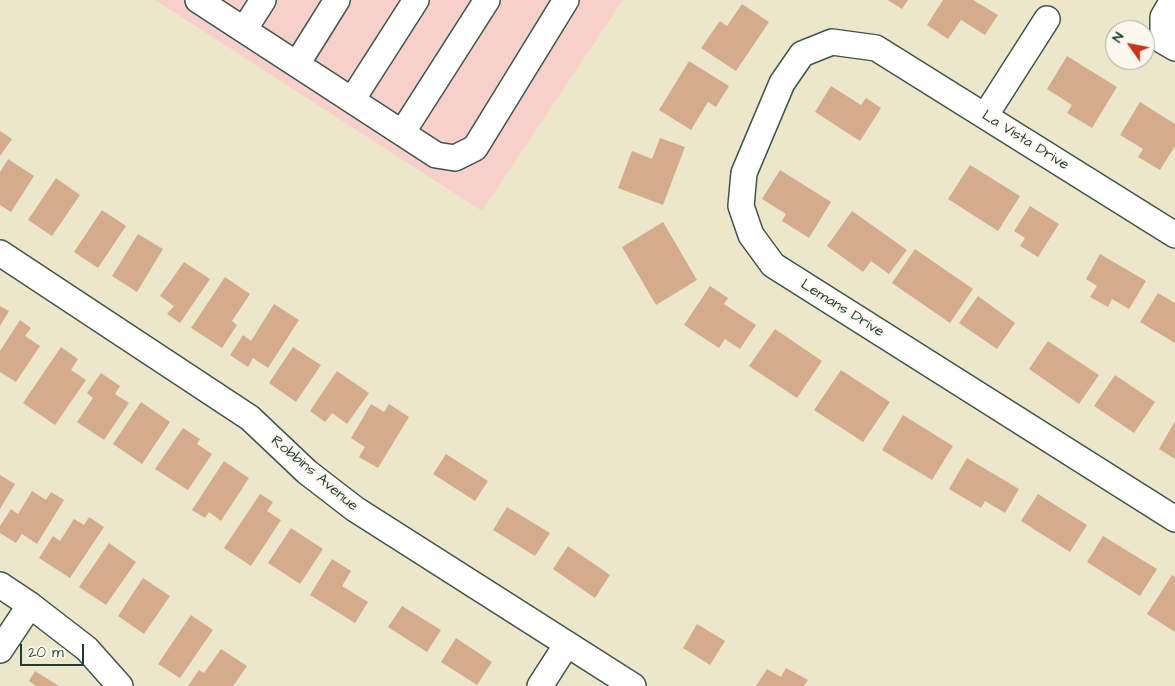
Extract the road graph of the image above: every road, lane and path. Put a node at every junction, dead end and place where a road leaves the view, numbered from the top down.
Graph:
1 (198, 0) edge
2 (263, 0) edge
3 (337, 0) edge
4 (416, 0) edge
5 (486, 0) edge
6 (566, 0) edge
7 (1173, 0) edge
8 (1048, 19) dead end
9 (244, 30) junction
10 (876, 48) joint
11 (1175, 48) edge
12 (297, 64) junction
13 (352, 100) junction
14 (985, 116) junction
15 (402, 133) junction
16 (1175, 235) edge
17 (0, 253) edge
18 (1175, 520) edge
19 (0, 585) edge
20 (30, 605) junction
21 (567, 644) junction
22 (0, 650) edge
23 (120, 686) edge
24 (540, 686) edge
25 (633, 686) edge

1 - 9 street
2 - 9 street
3 - 12 street
4 - 13 street
5 - 15 street
6 - 15 street
7 - 11 street
8 - 14 street
9 - 12 street
10 - 14 street, La Vista Drive
10 - 18 street, Lemans Drive
12 - 13 street
13 - 15 street
14 - 16 street, La Vista Drive
17 - 21 street, Robbins Avenue
19 - 20 street
20 - 22 street
20 - 23 street
21 - 24 street
21 - 25 street, Robbins Avenue

